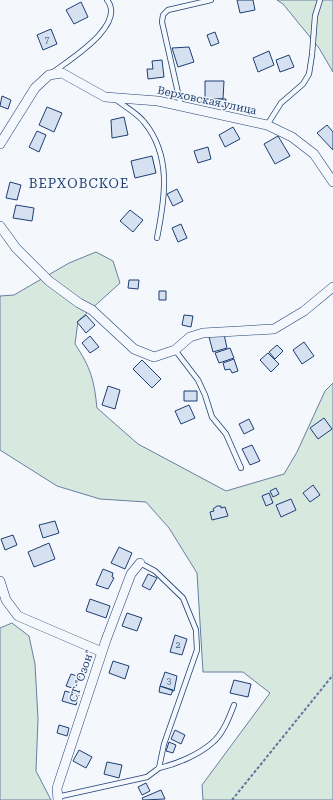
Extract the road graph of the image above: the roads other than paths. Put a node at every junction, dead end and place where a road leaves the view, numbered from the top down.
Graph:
1 (107, 0) edge
2 (211, 0) edge
3 (320, 0) edge
4 (49, 75) junction
5 (115, 99) junction
6 (181, 106) junction
7 (267, 125) junction
8 (0, 144) edge
9 (333, 182) edge
10 (0, 226) edge
11 (157, 238) dead end
12 (333, 287) edge
13 (175, 350) junction
14 (241, 468) dead end
15 (140, 563) joint
16 (0, 581) edge
17 (102, 652) junction
18 (234, 705) dead end
19 (159, 768) junction
20 (57, 798) edge

1 - 4 lane
2 - 6 lane
3 - 7 lane
4 - 5 street, Верховская улица
4 - 8 street
5 - 6 street, Верховская улица
5 - 11 lane
6 - 7 street, Верховская улица
7 - 9 street, Верховская улица
10 - 13 street
12 - 13 street
13 - 14 lane
15 - 17 street, СТ "Озон"
15 - 19 lane
16 - 17 street
17 - 20 street, СТ "Озон"
18 - 19 lane
19 - 20 lane

